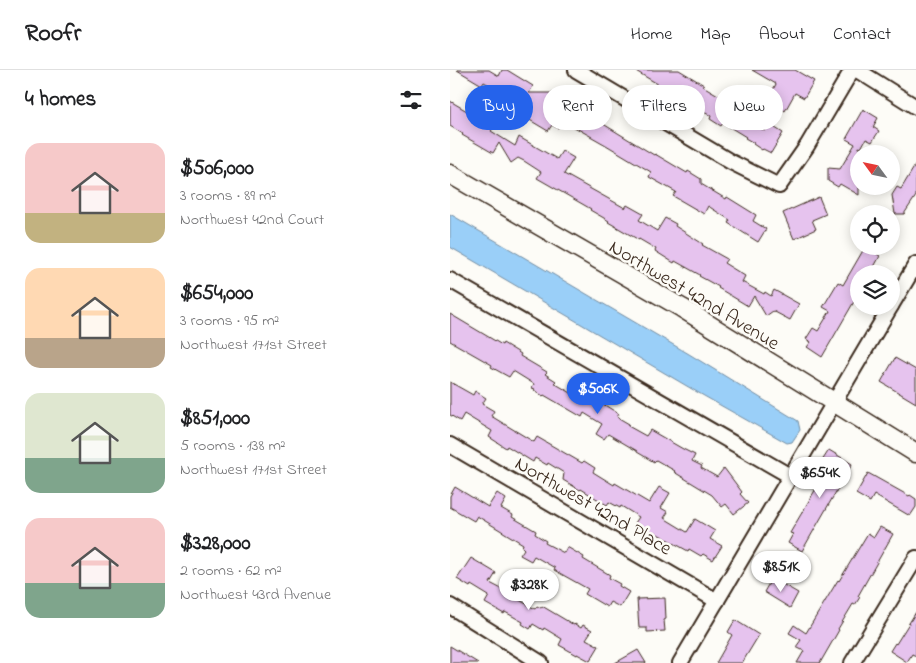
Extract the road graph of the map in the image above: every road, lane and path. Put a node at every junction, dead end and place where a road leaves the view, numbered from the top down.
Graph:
1 (576, 70) edge
2 (852, 70) edge
3 (857, 70) edge
4 (916, 107) edge
5 (450, 174) edge
6 (915, 266) edge
7 (450, 280) edge
8 (900, 291) edge
9 (886, 315) edge
10 (834, 403) junction
11 (450, 445) edge
12 (916, 453) edge
13 (790, 476) junction
14 (916, 558) edge
15 (717, 600) junction
16 (450, 606) edge
17 (541, 663) edge
18 (680, 663) edge
19 (852, 663) edge

1 - 2 street
3 - 4 street
5 - 10 street, Northwest 42nd Avenue
6 - 8 street
7 - 13 street
9 - 10 street
10 - 12 street, Northwest 42nd Avenue
10 - 13 street
11 - 15 street, Northwest 42nd Place
13 - 15 street
14 - 19 street
15 - 18 street
16 - 17 street

